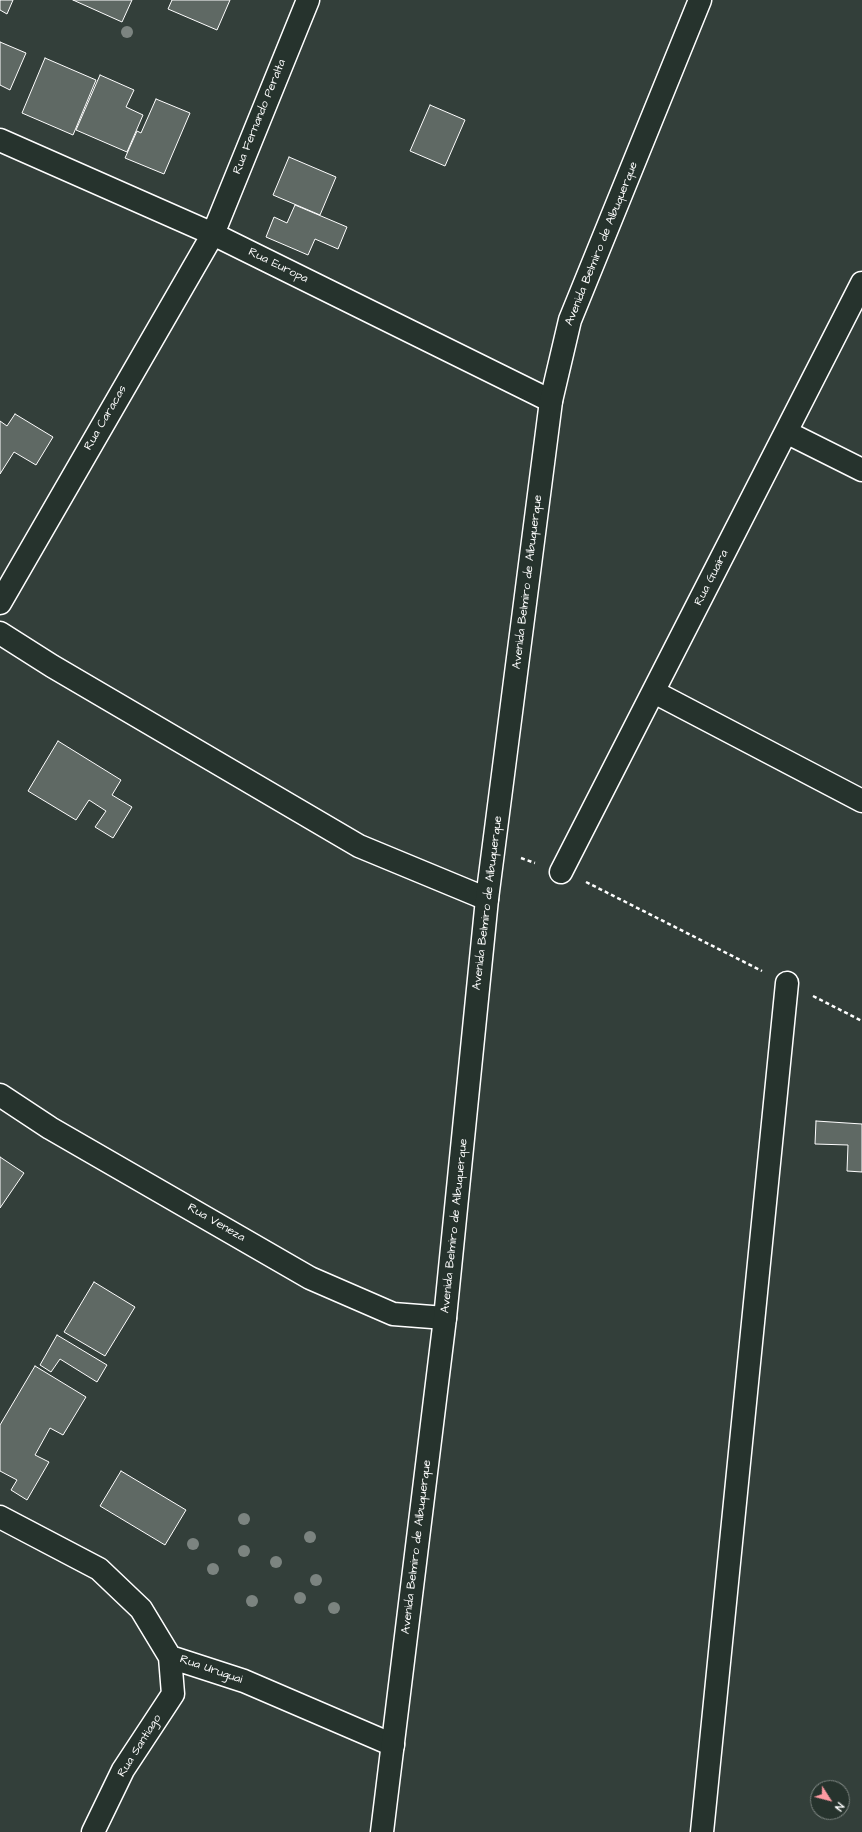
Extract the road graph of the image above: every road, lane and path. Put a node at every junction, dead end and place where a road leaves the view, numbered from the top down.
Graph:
1 (308, 0) edge
2 (700, 0) edge
3 (0, 140) edge
4 (213, 234) junction
5 (862, 283) edge
6 (551, 401) junction
7 (786, 432) junction
8 (862, 470) edge
9 (0, 603) edge
10 (0, 633) edge
11 (654, 692) junction
12 (862, 802) edge
13 (494, 848) junction
14 (561, 872) junction
15 (487, 899) junction
16 (787, 983) junction
17 (862, 1021) edge
18 (0, 1095) edge
19 (445, 1318) junction
20 (0, 1517) edge
21 (170, 1657) junction
22 (393, 1744) junction
23 (93, 1832) edge
24 (382, 1832) edge
25 (702, 1832) edge

1 - 4 street, Rua Fernando Peralta
2 - 6 street, Avenida Belmiro de Albuquerque
3 - 4 street, Rua Europa
4 - 6 street, Rua Europa
4 - 9 street, Rua Caracas
5 - 7 street, Rua Guaira
6 - 13 street, Avenida Belmiro de Albuquerque
7 - 8 street
7 - 11 street, Rua Guaira
10 - 15 street
11 - 12 street
11 - 14 street, Rua Guaira
13 - 14 path
13 - 15 street, Avenida Belmiro de Albuquerque
14 - 16 path
15 - 19 street, Avenida Belmiro de Albuquerque
16 - 17 path
16 - 25 street
18 - 19 street, Rua Veneza
19 - 22 street, Avenida Belmiro de Albuquerque
20 - 21 street, Rua Uruguai
21 - 22 street, Rua Uruguai
21 - 23 street, Rua Santiago
22 - 24 street, Avenida Belmiro de Albuquerque

